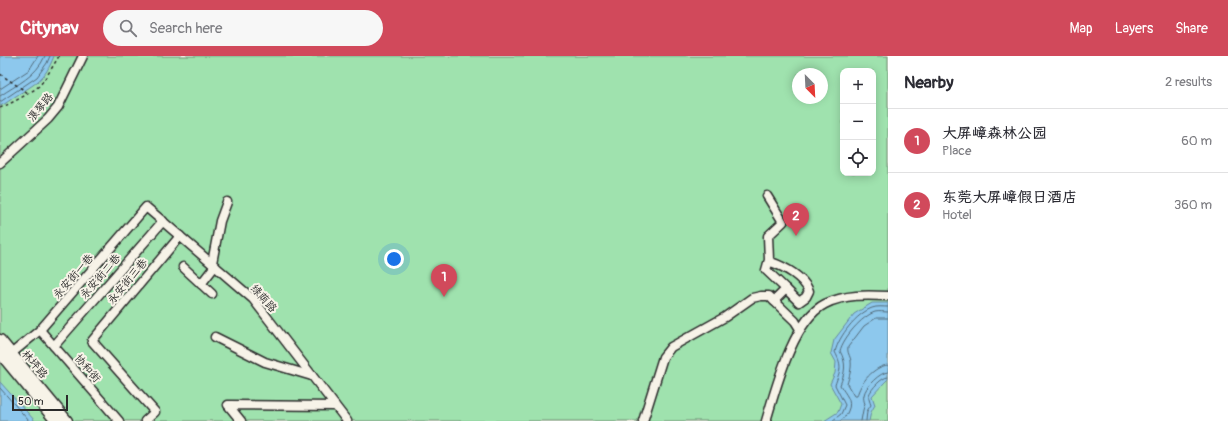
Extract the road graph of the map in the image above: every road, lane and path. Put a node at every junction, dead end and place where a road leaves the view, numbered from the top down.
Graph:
1 (59, 56) edge
2 (83, 56) edge
3 (0, 74) edge
4 (28, 93) junction
5 (0, 108) edge
6 (0, 163) edge
7 (767, 196) dead end
8 (227, 202) dead end
9 (146, 207) joint
10 (163, 221) junction
11 (180, 236) junction
12 (768, 264) junction
13 (213, 265) junction
14 (183, 267) dead end
15 (201, 284) junction
16 (786, 289) junction
17 (212, 294) dead end
18 (888, 296) edge
19 (774, 300) junction
20 (800, 329) junction
21 (40, 330) junction
22 (215, 337) dead end
23 (0, 340) edge
24 (54, 346) junction
25 (0, 353) edge
26 (11, 354) junction
27 (312, 376) junction
28 (335, 406) junction
29 (56, 421) edge
30 (67, 421) edge
31 (119, 421) edge
32 (145, 421) edge
33 (241, 421) edge
34 (347, 421) edge
35 (643, 421) edge
36 (766, 421) edge

1 - 4 path
2 - 6 street, 浪琴路
3 - 4 path
4 - 5 path
7 - 12 street
8 - 13 street
9 - 10 street, 绿荫路
9 - 21 street, 永安街一巷
10 - 11 street, 绿荫路
10 - 24 street, 永安街二巷
11 - 13 street, 绿荫路
11 - 32 street, 永安街三巷
12 - 16 street
12 - 16 street
13 - 15 street
13 - 27 street, 绿荫路
14 - 15 street
15 - 17 street
16 - 19 street
18 - 20 street
19 - 20 street
19 - 35 street
20 - 36 street
21 - 24 street, 协和街
21 - 26 street, 永安街一巷
22 - 27 street
23 - 26 main road, 林坪路
24 - 31 street, 协和街
25 - 29 main road, 林坪路
26 - 30 main road, 林坪路
27 - 28 street, 绿荫路
28 - 33 street
28 - 34 street, 绿荫路

